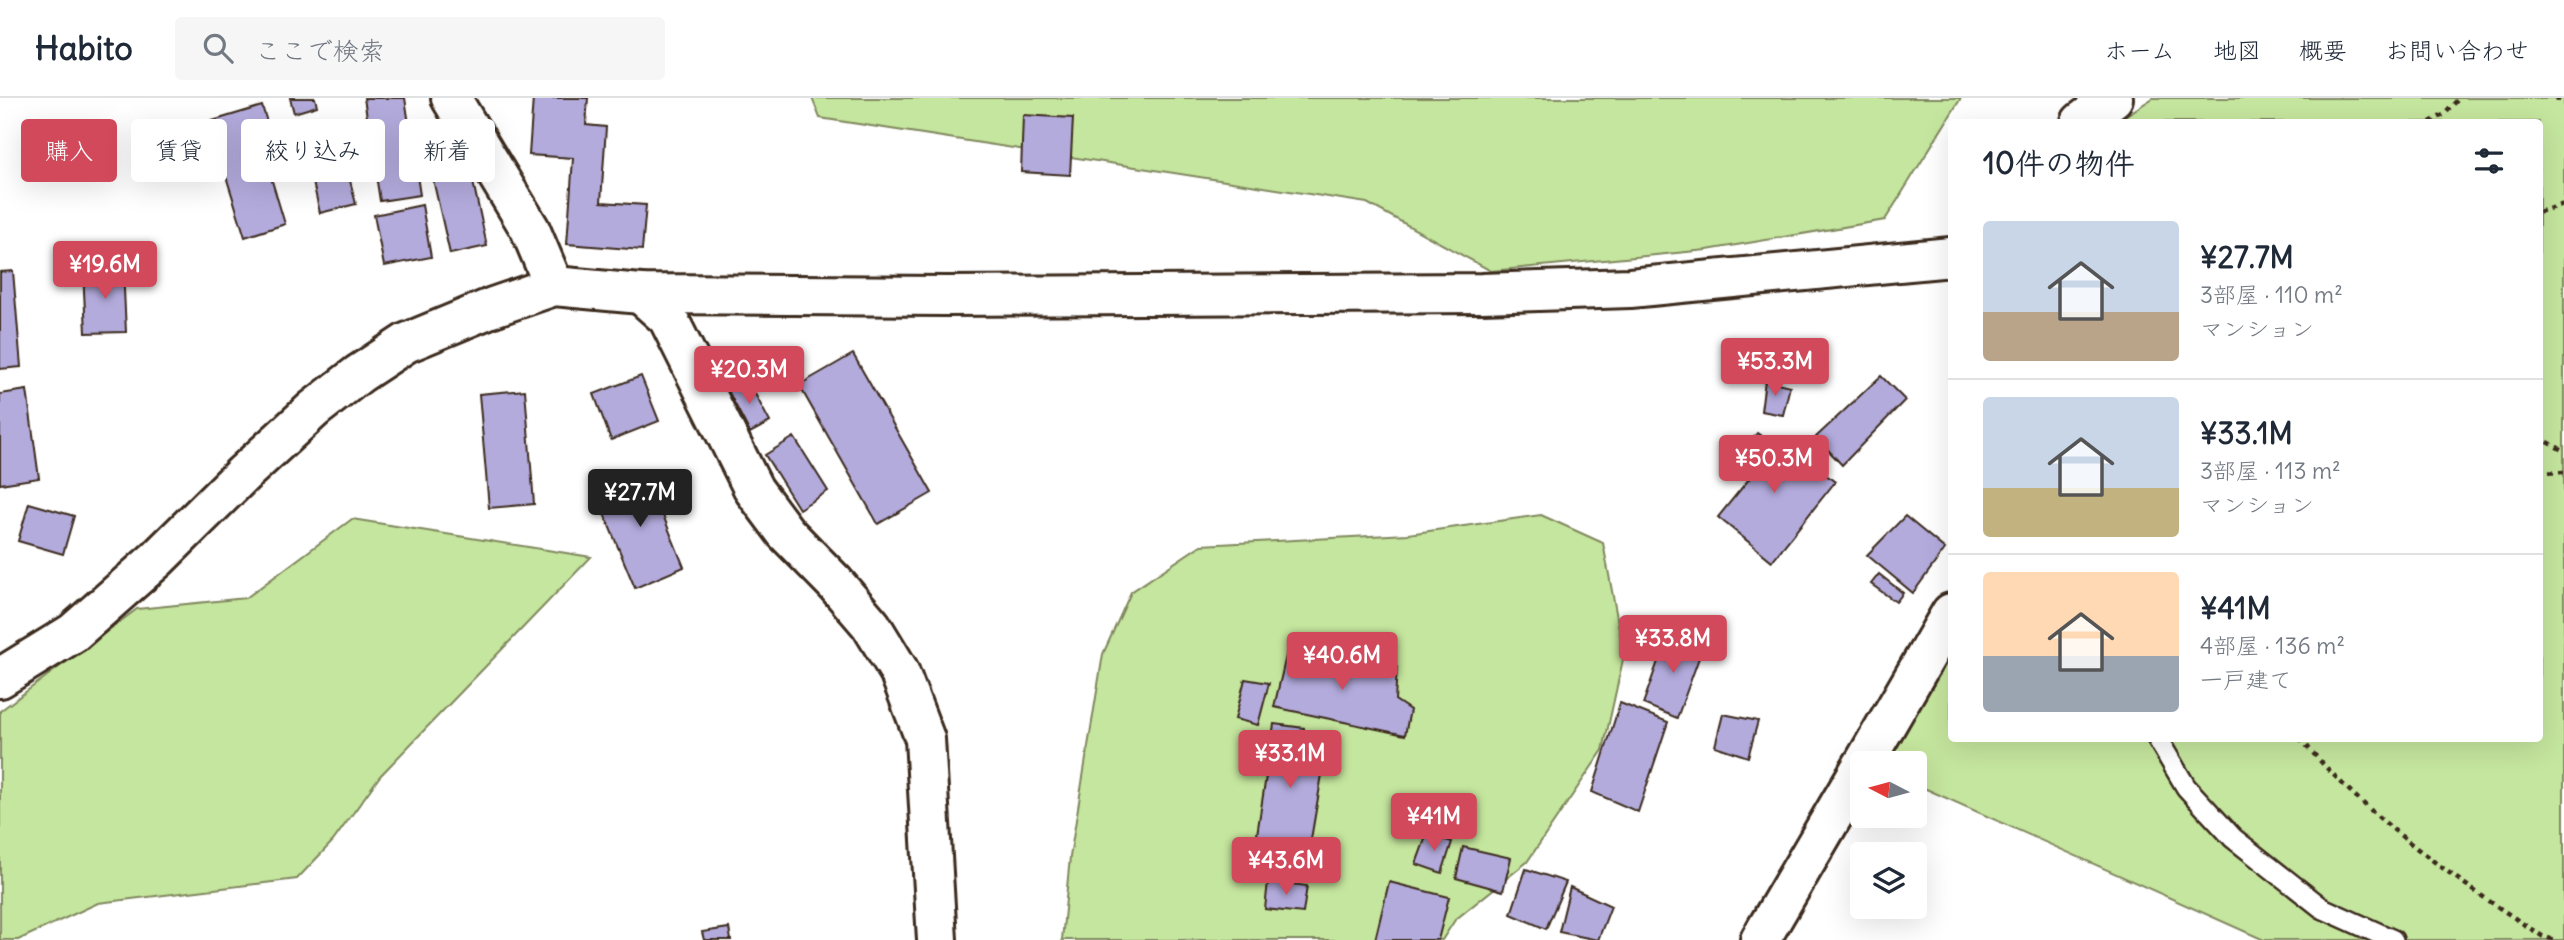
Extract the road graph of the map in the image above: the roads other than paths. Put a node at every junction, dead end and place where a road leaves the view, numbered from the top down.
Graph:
1 (451, 98) edge
2 (2113, 98) edge
3 (2085, 119) edge
4 (1948, 257) edge
5 (554, 286) junction
6 (641, 294) junction
7 (1948, 618) edge
8 (0, 678) edge
9 (2159, 742) edge
10 (1871, 751) edge
11 (1850, 786) edge
12 (937, 940) edge
13 (1760, 940) edge
14 (2393, 940) edge

1 - 5 street
2 - 3 street
4 - 6 street
5 - 6 street
5 - 8 street
6 - 12 street
7 - 10 street
9 - 14 lane
11 - 13 street

